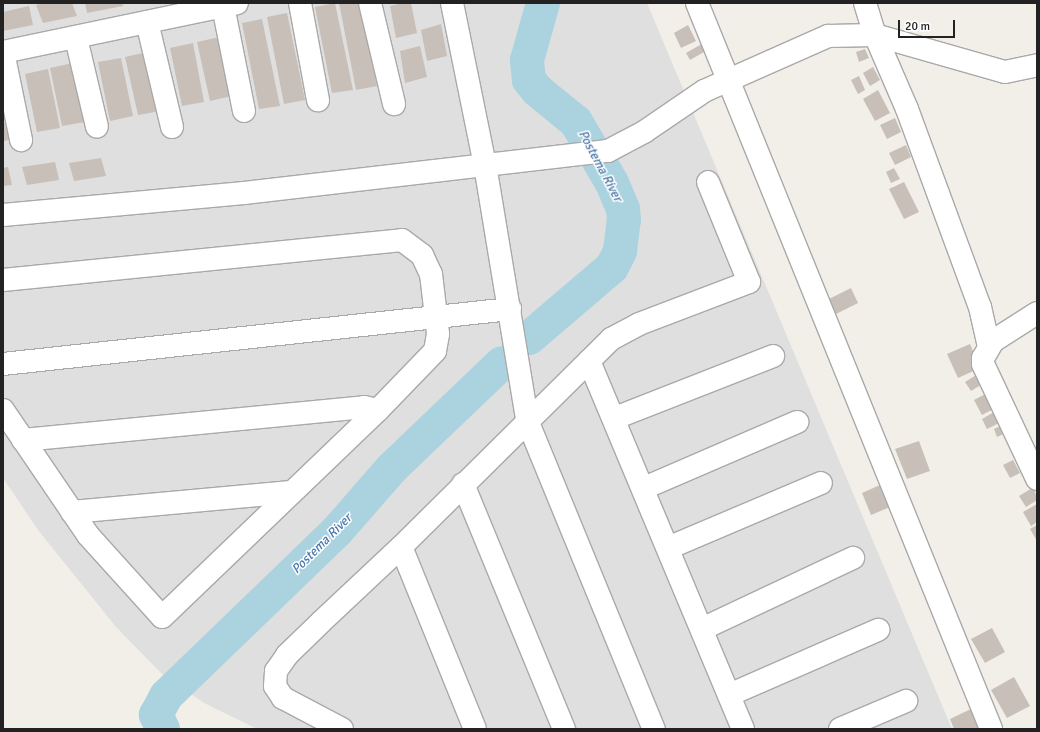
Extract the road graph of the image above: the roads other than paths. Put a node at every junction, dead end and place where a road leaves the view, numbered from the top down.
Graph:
1 (300, 3) edge
2 (370, 3) edge
3 (452, 3) edge
4 (697, 3) edge
5 (865, 3) edge
6 (230, 5) edge
7 (147, 22) junction
8 (875, 35) junction
9 (76, 38) junction
10 (3, 52) edge
11 (1037, 65) edge
12 (729, 80) junction
13 (318, 100) dead end
14 (394, 104) dead end
15 (244, 111) dead end
16 (97, 127) dead end
17 (172, 127) dead end
18 (21, 140) dead end
19 (485, 165) junction
20 (708, 182) dead end
21 (3, 215) edge
22 (3, 280) edge
23 (510, 309) junction
24 (1037, 313) edge
25 (436, 316) junction
26 (989, 347) junction
27 (773, 356) dead end
28 (589, 360) junction
29 (3, 364) edge
30 (3, 410) edge
31 (378, 410) junction
32 (615, 418) junction
33 (527, 420) junction
34 (797, 422) dead end
35 (23, 440) junction
36 (1037, 479) edge
37 (821, 483) dead end
38 (463, 484) junction
39 (644, 488) junction
40 (290, 492) junction
41 (72, 512) junction
42 (401, 547) junction
43 (668, 548) junction
44 (853, 558) dead end
45 (702, 629) junction
46 (878, 630) dead end
47 (729, 695) junction
48 (906, 701) dead end
49 (342, 729) edge
50 (475, 729) edge
51 (564, 729) edge
52 (654, 729) edge
53 (743, 729) edge
54 (840, 729) edge
55 (991, 729) edge

1 - 13 street
2 - 14 street
3 - 19 street
4 - 12 street
5 - 8 street
6 - 7 street
6 - 15 street
7 - 9 street
7 - 17 street
8 - 11 street
8 - 12 street
8 - 26 street
9 - 10 street
9 - 16 street
10 - 18 street
12 - 19 street
12 - 55 street
19 - 21 street
19 - 23 street
20 - 28 street
22 - 25 street
23 - 25 street
23 - 33 street
24 - 26 street
25 - 29 street
25 - 31 street
26 - 36 street
27 - 32 street
28 - 32 street
28 - 33 street
30 - 35 street
31 - 35 street
31 - 40 street
32 - 39 street
33 - 38 street
33 - 52 street
34 - 39 street
35 - 41 street
37 - 43 street
38 - 42 street
38 - 51 street
39 - 43 street
40 - 41 street
40 - 41 street
42 - 49 street
42 - 50 street
43 - 45 street
44 - 45 street
45 - 47 street
46 - 47 street
47 - 53 street
48 - 54 street

